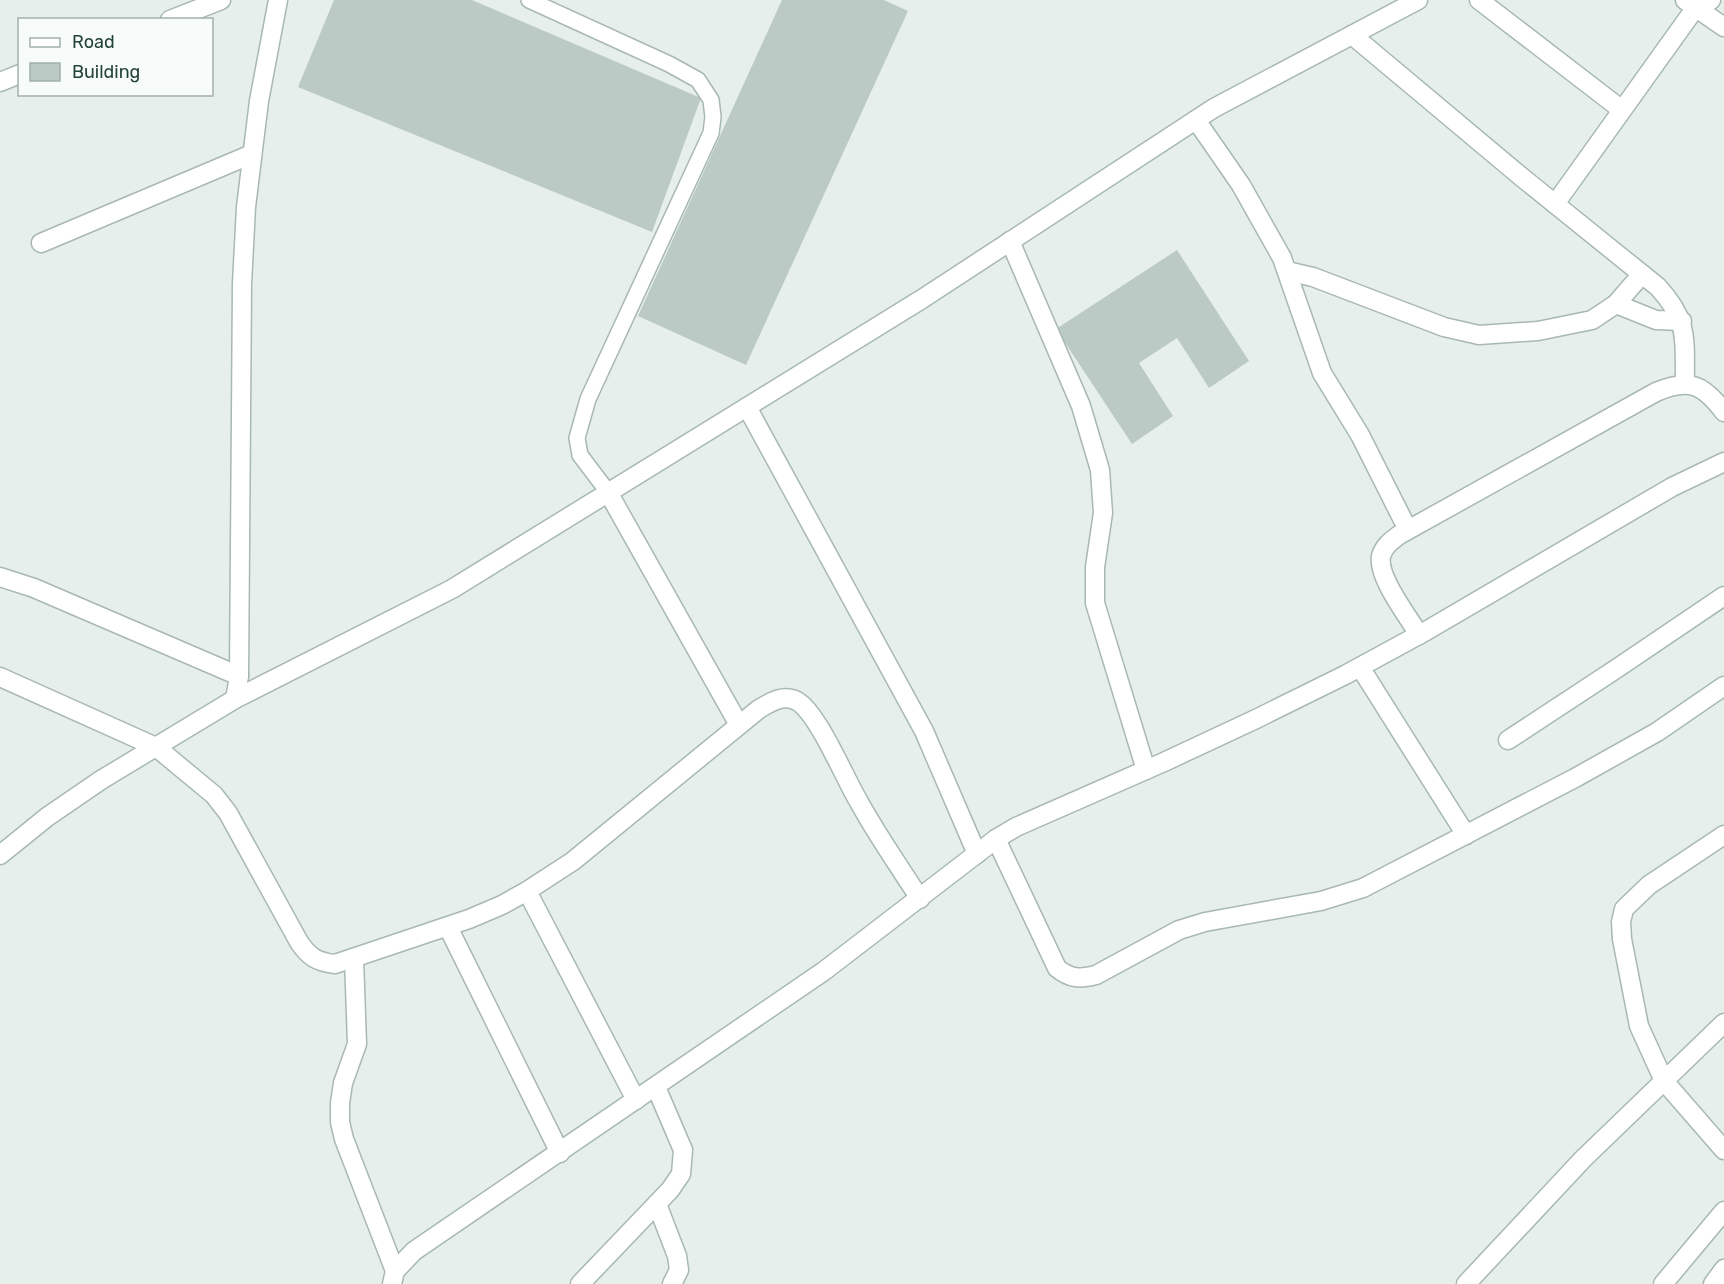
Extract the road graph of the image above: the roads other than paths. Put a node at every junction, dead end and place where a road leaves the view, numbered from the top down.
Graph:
1 (221, 0) edge
2 (278, 0) edge
3 (530, 0) edge
4 (1418, 0) edge
5 (1479, 0) edge
6 (1697, 2) edge
7 (175, 18) edge
8 (1724, 27) edge
9 (1352, 35) junction
10 (18, 75) edge
11 (0, 82) edge
12 (1623, 110) junction
13 (1196, 120) junction
14 (252, 154) junction
15 (1555, 204) junction
16 (1010, 241) junction
17 (41, 243) dead end
18 (1287, 271) junction
19 (1642, 274) junction
20 (1616, 304) junction
21 (1682, 321) junction
22 (1685, 383) junction
23 (747, 407) junction
24 (1724, 412) edge
25 (1724, 462) edge
26 (608, 492) junction
27 (1408, 530) junction
28 (0, 577) edge
29 (1724, 596) edge
30 (1419, 635) junction
31 (1360, 666) junction
32 (0, 676) edge
33 (239, 676) junction
34 (1724, 686) edge
35 (235, 699) junction
36 (739, 725) junction
37 (1508, 740) dead end
38 (156, 747) junction
39 (1146, 770) junction
40 (1466, 835) junction
41 (1724, 835) edge
42 (996, 839) junction
43 (977, 854) junction
44 (0, 855) edge
45 (527, 891) junction
46 (920, 898) junction
47 (448, 927) junction
48 (354, 958) junction
49 (1724, 1023) edge
50 (1664, 1081) junction
51 (656, 1087) junction
52 (636, 1100) junction
53 (1724, 1150) edge
54 (560, 1153) junction
55 (657, 1204) junction
56 (1724, 1211) edge
57 (1724, 1269) edge
58 (393, 1277) edge
59 (580, 1284) edge
60 (672, 1284) edge
61 (1466, 1284) edge
62 (1663, 1284) edge
63 (1713, 1284) edge

1 - 7 street
2 - 14 street
3 - 26 lane
4 - 9 street
5 - 12 street
6 - 8 street
6 - 12 street
9 - 13 street
9 - 15 street
10 - 11 street
12 - 15 street
13 - 16 street
13 - 18 street
14 - 17 street
14 - 33 street
15 - 19 street
16 - 23 street
16 - 39 street
18 - 20 street
18 - 27 street
19 - 20 street
19 - 21 street
20 - 21 street
21 - 22 street
22 - 24 street
22 - 27 street
23 - 26 street
23 - 43 street
25 - 30 street
26 - 35 street
26 - 36 street
27 - 30 street
28 - 33 street
29 - 37 street
30 - 31 street
31 - 39 street
31 - 40 street
32 - 38 street
33 - 35 street
34 - 40 street
35 - 38 street
36 - 45 street
36 - 46 street
38 - 44 street
38 - 48 street
39 - 42 street
40 - 42 street
41 - 50 street
42 - 43 street
43 - 46 street
45 - 47 street
45 - 52 street
46 - 51 street
47 - 48 street
47 - 54 street
48 - 58 street
49 - 50 street
50 - 53 street
50 - 61 street
51 - 52 street
51 - 55 street
52 - 54 street
54 - 58 street
55 - 59 street
55 - 60 street
56 - 62 street
57 - 63 street

